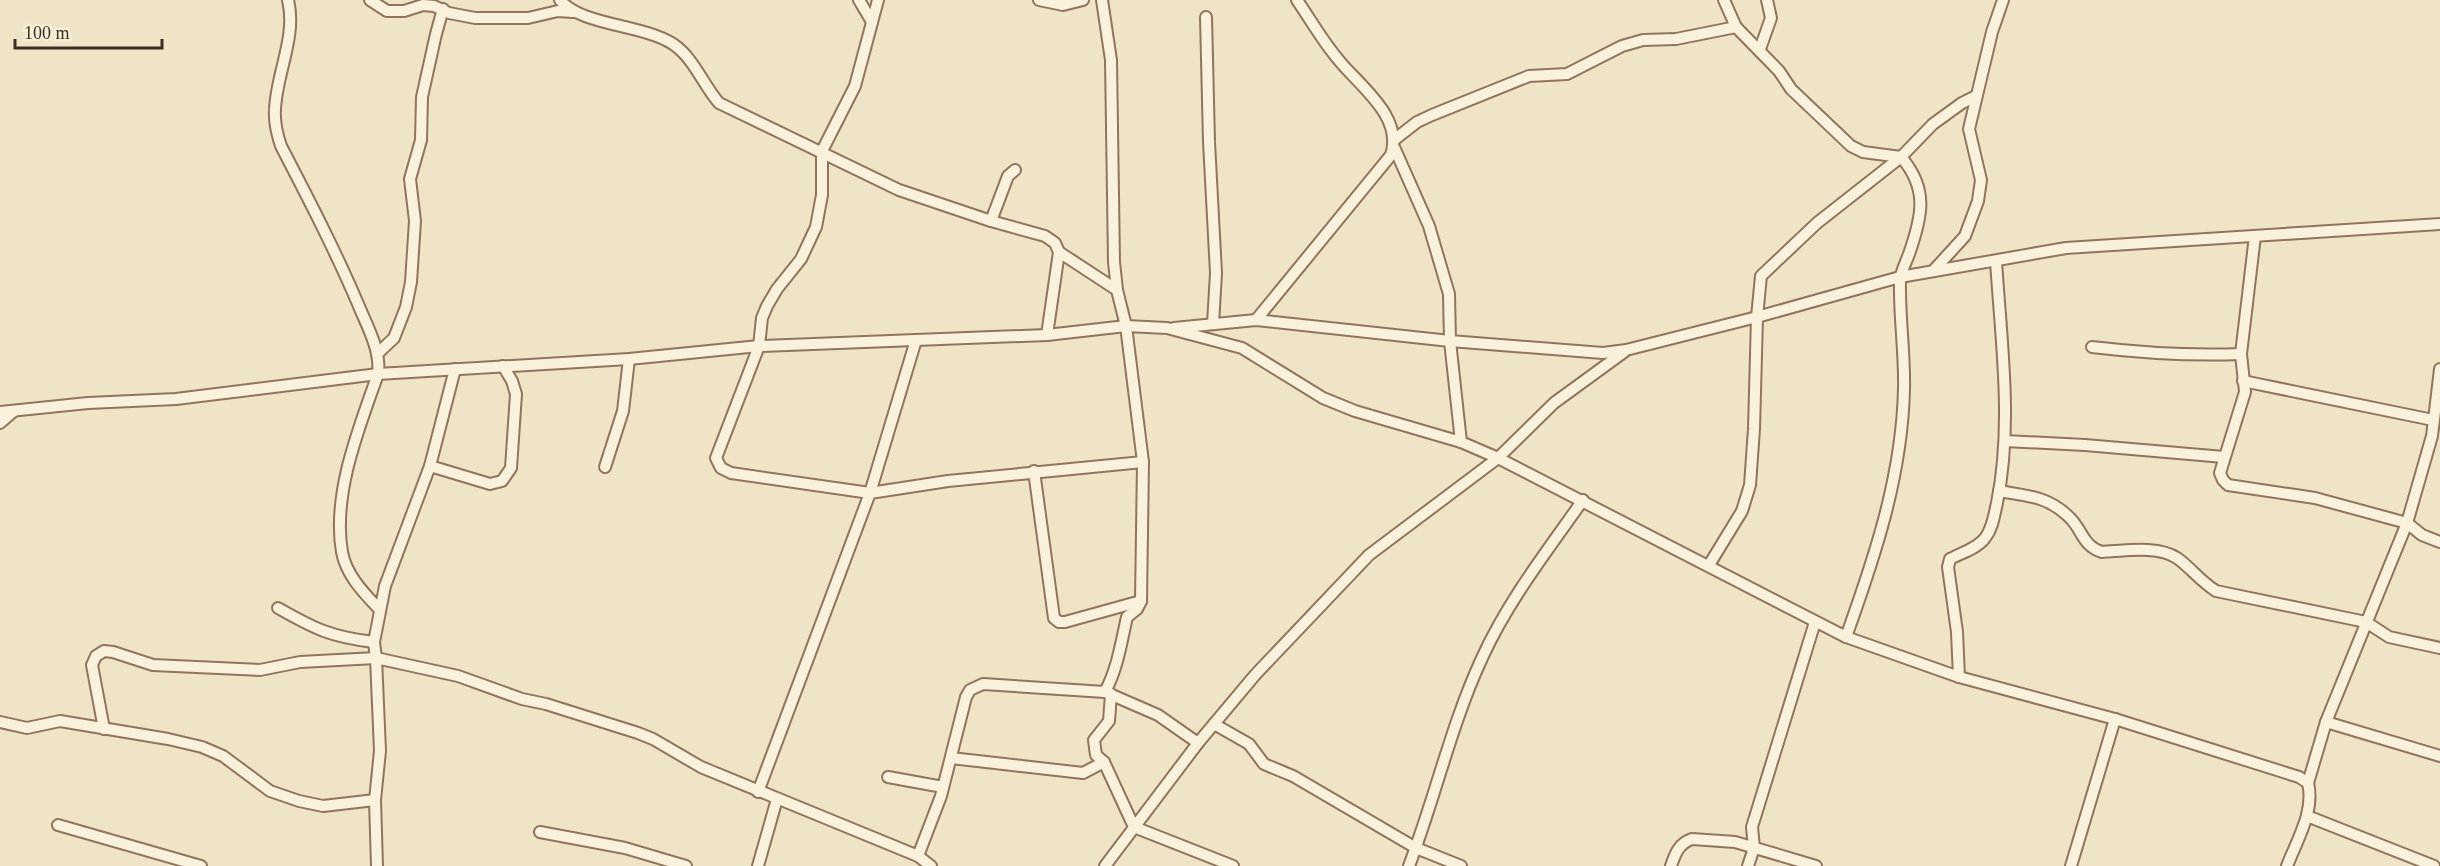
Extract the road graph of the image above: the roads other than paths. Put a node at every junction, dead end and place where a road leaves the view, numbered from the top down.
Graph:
1 (299, 0) edge
2 (370, 0) edge
3 (560, 0) edge
4 (859, 0) edge
5 (878, 0) edge
6 (1039, 0) edge
7 (1083, 0) edge
8 (1102, 0) edge
9 (1297, 0) edge
10 (1724, 0) edge
11 (1767, 0) edge
12 (2003, 0) edge
13 (289, 3) edge
14 (443, 9) junction
15 (573, 12) junction
16 (1206, 17) dead end
17 (872, 22) junction
18 (1736, 27) junction
19 (1760, 49) junction
20 (1976, 96) junction
21 (1394, 143) junction
22 (822, 151) junction
23 (1901, 157) junction
24 (1015, 170) dead end
25 (991, 221) junction
26 (2440, 224) edge
27 (2255, 236) junction
28 (1059, 252) junction
29 (1996, 261) junction
30 (1933, 271) junction
31 (1900, 277) junction
32 (1118, 290) junction
33 (1757, 317) junction
34 (1256, 320) junction
35 (1213, 324) junction
36 (1126, 326) junction
37 (1167, 328) junction
38 (1047, 335) junction
39 (916, 340) junction
40 (1450, 341) junction
41 (759, 346) junction
42 (2092, 347) dead end
43 (1626, 350) junction
44 (377, 354) junction
45 (2241, 354) junction
46 (629, 359) junction
47 (503, 366) junction
48 (455, 369) junction
49 (2440, 369) edge
50 (378, 374) junction
51 (2242, 381) junction
52 (14, 410) junction
53 (0, 412) edge
54 (2433, 420) junction
55 (0, 423) edge
56 (2436, 436) edge
57 (2005, 441) junction
58 (1461, 442) junction
59 (2224, 457) junction
60 (1498, 458) junction
61 (1143, 462) junction
62 (430, 466) junction
63 (604, 467) dead end
64 (1034, 471) junction
65 (1999, 491) junction
66 (870, 494) junction
67 (1583, 500) junction
68 (2407, 523) junction
69 (2440, 542) edge
70 (1709, 565) junction
71 (1141, 601) junction
72 (278, 608) dead end
73 (379, 609) junction
74 (1815, 622) junction
75 (2366, 622) junction
76 (1846, 637) junction
77 (374, 642) junction
78 (2440, 648) edge
79 (376, 658) junction
80 (1959, 677) junction
81 (1108, 693) junction
82 (2115, 719) junction
83 (0, 722) edge
84 (2326, 722) junction
85 (1214, 724) junction
86 (104, 729) junction
87 (1198, 743) junction
88 (2440, 756) edge
89 (951, 758) junction
90 (1104, 762) junction
91 (888, 777) dead end
92 (2308, 783) junction
93 (943, 787) junction
94 (758, 792) junction
95 (777, 799) junction
96 (375, 800) junction
97 (2307, 816) junction
98 (58, 825) dead end
99 (1134, 827) junction
100 (540, 832) dead end
101 (1416, 848) junction
102 (1754, 848) junction
103 (918, 856) junction
104 (201, 866) edge
105 (377, 866) edge
106 (686, 866) edge
107 (758, 866) edge
108 (931, 866) edge
109 (1105, 866) edge
110 (1233, 866) edge
111 (1409, 866) edge
112 (1461, 866) edge
113 (1671, 866) edge
114 (1748, 866) edge
115 (1816, 866) edge
116 (2071, 866) edge
117 (2287, 866) edge
118 (2434, 866) edge

1 - 13 street
2 - 14 street
3 - 15 street
4 - 17 street
5 - 17 street
6 - 7 street
8 - 32 street
9 - 21 street
10 - 18 street
11 - 19 street
12 - 20 street
13 - 44 street
14 - 15 street
14 - 44 street
15 - 22 street
16 - 35 street
17 - 22 street
18 - 19 street
18 - 21 street
19 - 23 street
20 - 23 street
20 - 30 street
21 - 34 street
21 - 40 street
22 - 25 street
22 - 41 street
23 - 31 street
23 - 33 street
24 - 25 street
25 - 28 street
26 - 27 street
27 - 29 street
27 - 45 street
28 - 32 street
28 - 38 street
29 - 30 street
29 - 57 street
30 - 31 street
31 - 33 street
31 - 76 street
32 - 36 street
33 - 43 street
33 - 70 street
34 - 35 street
34 - 40 street
35 - 37 street
36 - 37 street
36 - 38 street
36 - 61 street
37 - 58 street
38 - 39 street
39 - 41 street
39 - 66 street
40 - 43 street
40 - 58 street
41 - 46 street
41 - 66 street
42 - 45 street
43 - 60 street
44 - 50 street
45 - 51 street
46 - 47 street
46 - 63 street
47 - 48 street
47 - 62 street
48 - 50 street
48 - 62 street
49 - 54 street
50 - 52 street
50 - 73 street
51 - 54 street
51 - 59 street
52 - 53 street
52 - 55 street
54 - 56 street
56 - 68 street
57 - 59 street
57 - 65 street
58 - 60 street
59 - 68 street
60 - 67 street
60 - 85 street
61 - 64 street
61 - 71 street
62 - 73 street
64 - 66 street
64 - 71 street
65 - 75 street
65 - 80 street
66 - 94 street
67 - 70 street
67 - 101 street
68 - 69 street
68 - 75 street
70 - 74 street
71 - 81 street
72 - 77 street
73 - 77 street
74 - 76 street
74 - 102 street
75 - 78 street
75 - 84 street
76 - 80 street
77 - 79 street
79 - 86 street
79 - 94 street
79 - 96 street
80 - 82 street
81 - 87 street
81 - 89 street
81 - 90 street
82 - 92 street
82 - 116 street
83 - 86 street
84 - 88 street
84 - 92 street
85 - 87 street
85 - 101 street
86 - 96 street
87 - 99 street
89 - 90 street
89 - 93 street
90 - 99 street
91 - 93 street
92 - 97 street
93 - 103 street
94 - 95 street
95 - 103 street
95 - 107 street
96 - 105 street
97 - 117 street
97 - 118 street
98 - 104 street
99 - 109 street
99 - 110 street
100 - 106 street
101 - 111 street
101 - 112 street
102 - 113 street
102 - 114 street
102 - 115 street
103 - 108 street

